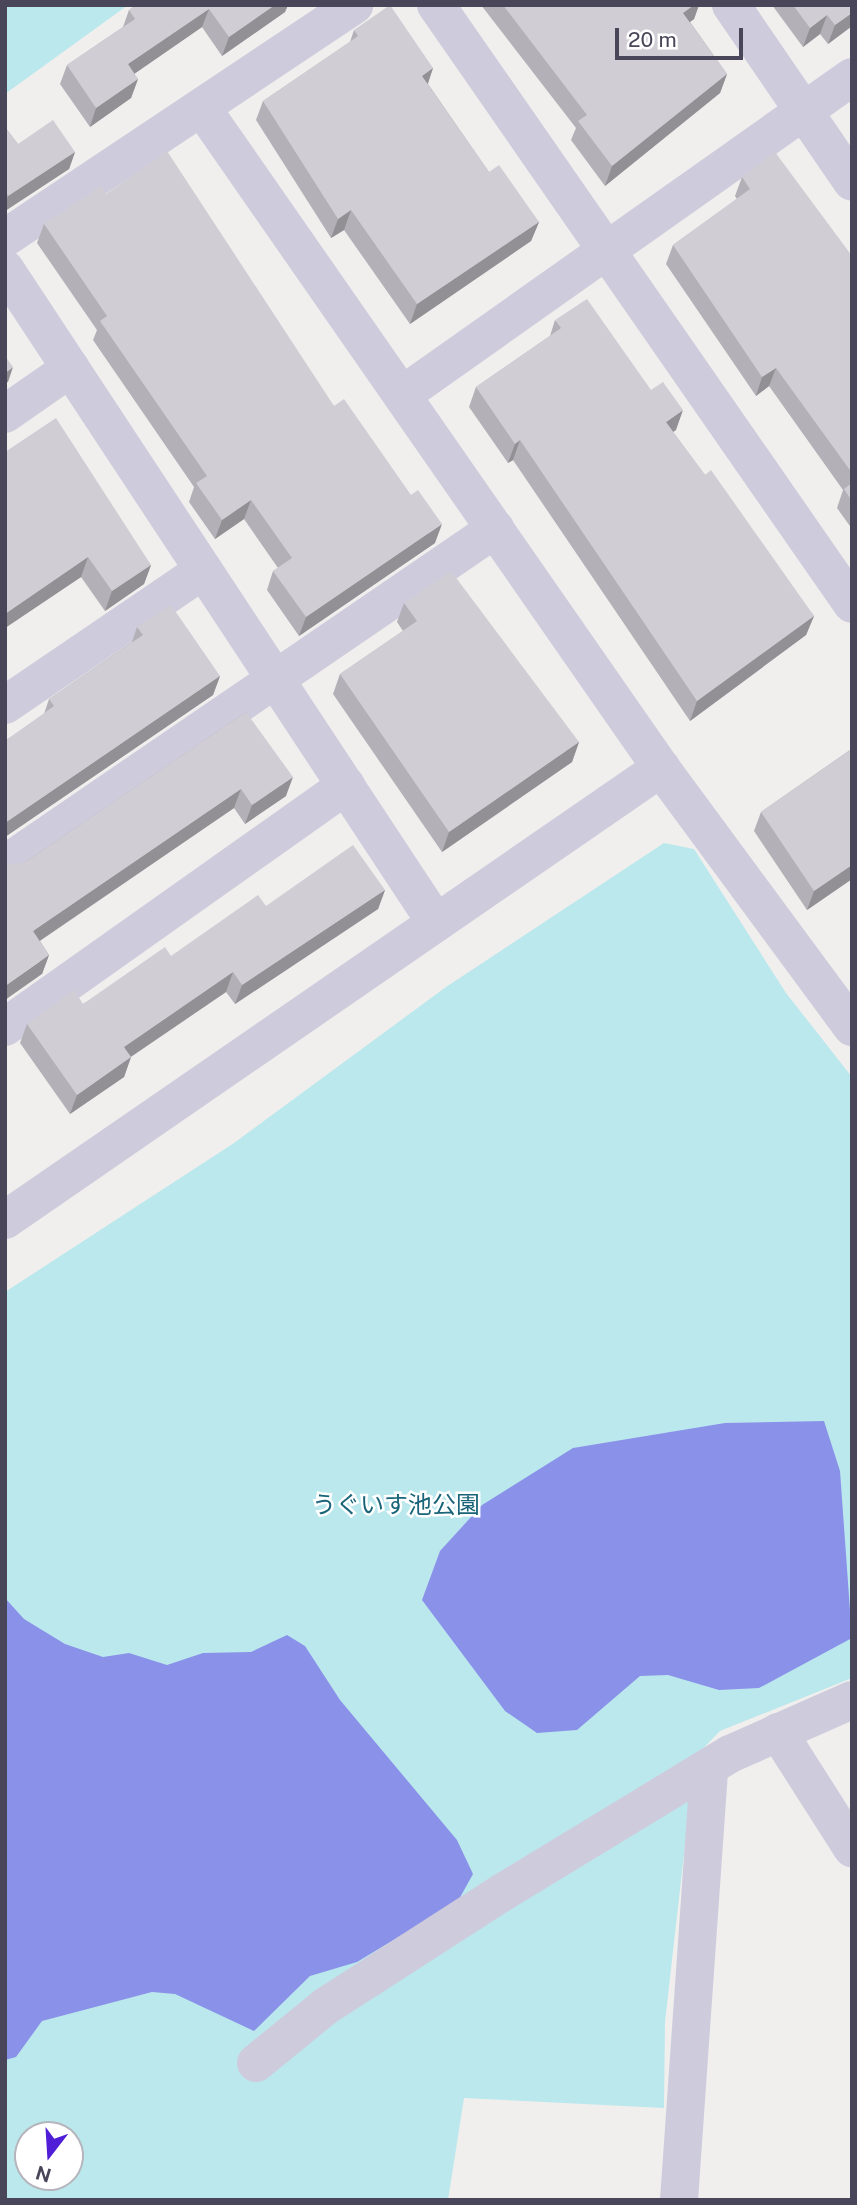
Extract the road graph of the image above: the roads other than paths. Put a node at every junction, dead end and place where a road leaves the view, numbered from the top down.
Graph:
1 (354, 5) edge
2 (436, 5) edge
3 (731, 5) edge
4 (852, 77) edge
5 (202, 108) junction
6 (803, 111) junction
7 (852, 182) edge
8 (5, 238) edge
9 (606, 251) junction
10 (5, 269) edge
11 (71, 368) junction
12 (402, 395) junction
13 (5, 414) edge
14 (495, 529) junction
15 (204, 570) junction
16 (852, 604) edge
17 (276, 679) junction
18 (5, 705) edge
19 (662, 768) junction
20 (346, 786) junction
21 (5, 864) edge
22 (436, 923) junction
23 (5, 1027) edge
24 (852, 1027) edge
25 (5, 1220) edge
26 (852, 1700) edge
27 (778, 1732) junction
28 (709, 1767) junction
29 (852, 1848) edge
30 (256, 2063) dead end
31 (679, 2200) edge

1 - 5 street
2 - 9 street
3 - 6 street
4 - 6 street
5 - 8 street
5 - 12 street
6 - 7 street
6 - 9 street
9 - 12 street
9 - 16 street
10 - 11 street
11 - 13 street
11 - 15 street
12 - 14 street
14 - 17 street
14 - 19 street
15 - 17 street
15 - 18 street
17 - 20 street
17 - 21 street
19 - 22 street
19 - 24 street
20 - 22 street
20 - 23 street
22 - 25 street
26 - 27 street
27 - 28 street
27 - 29 street
28 - 30 street
28 - 31 street

